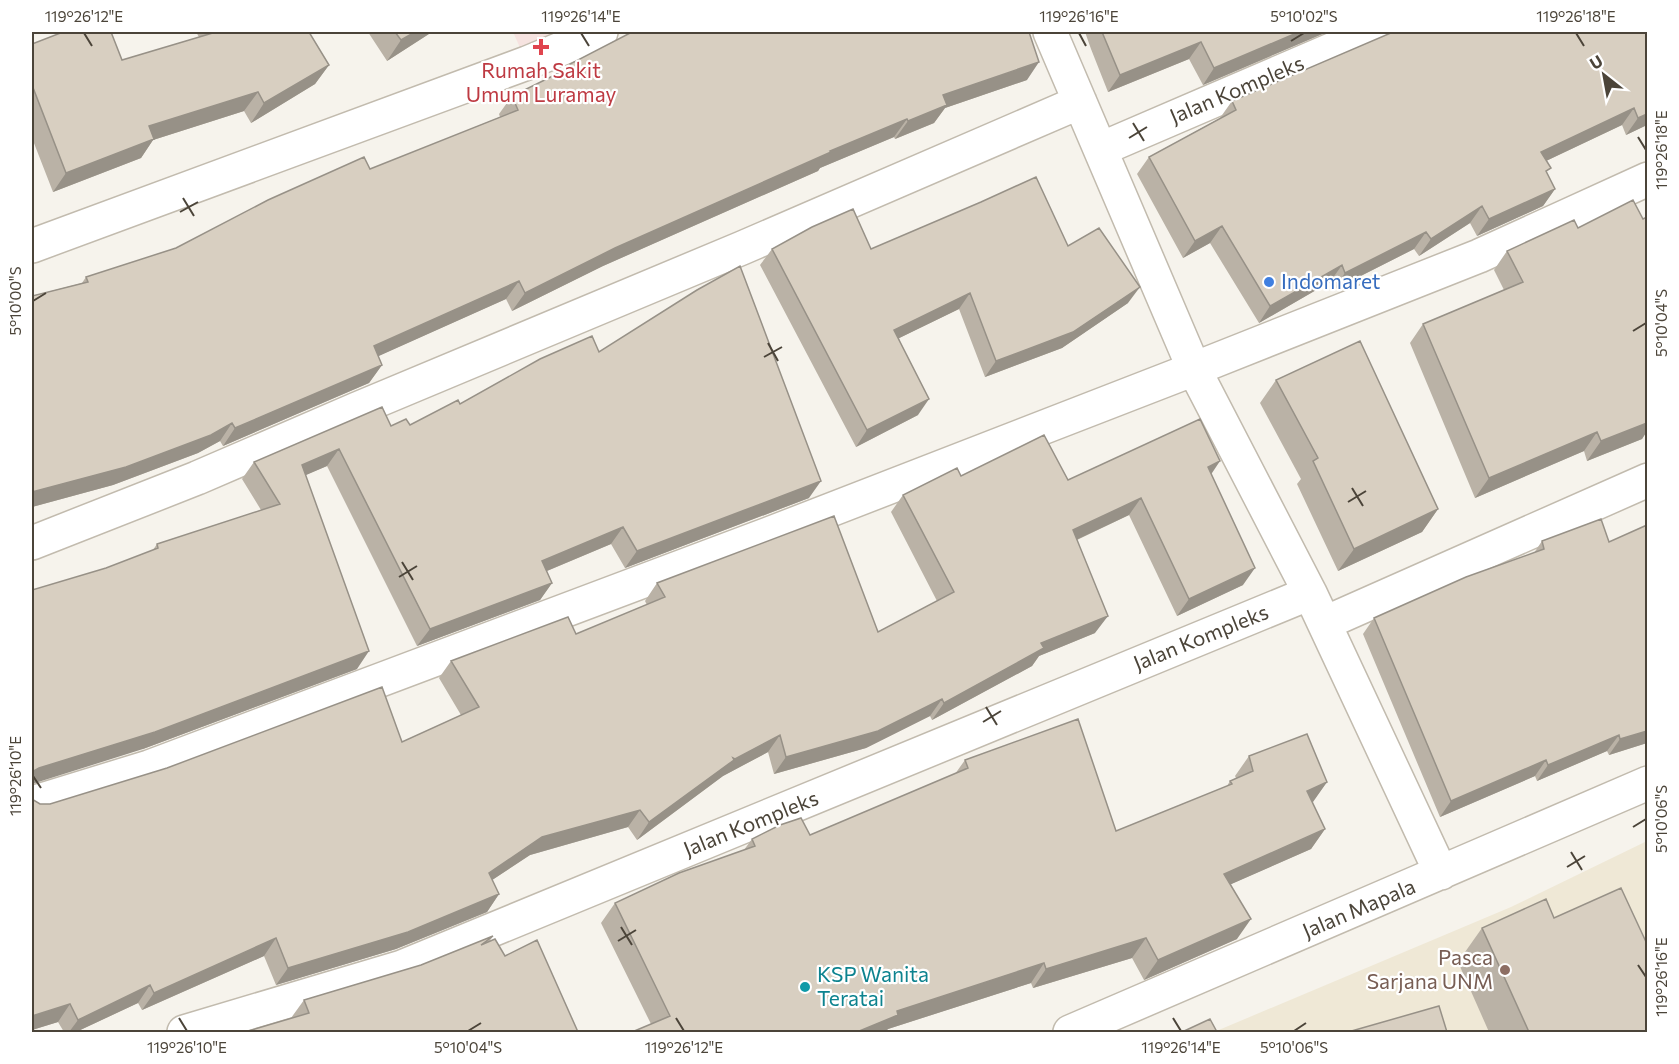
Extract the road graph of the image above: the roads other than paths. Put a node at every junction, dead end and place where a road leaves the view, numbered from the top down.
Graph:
1 (600, 32) edge
2 (1050, 32) edge
3 (1373, 32) edge
4 (1080, 102) junction
5 (1101, 148) junction
6 (1647, 179) edge
7 (32, 246) edge
8 (1194, 369) junction
9 (1647, 480) edge
10 (32, 543) edge
11 (1310, 593) junction
12 (1325, 623) junction
13 (1647, 783) edge
14 (32, 803) edge
15 (1441, 873) junction
16 (184, 1032) edge
17 (1070, 1032) edge

1 - 7 street
2 - 4 street
3 - 5 street, Jalan Kompleks
4 - 5 street
4 - 10 street
5 - 8 street
6 - 8 street
8 - 11 street
8 - 14 street
9 - 12 street
11 - 12 street
11 - 16 street, Jalan Kompleks
12 - 15 street
13 - 15 street, Jalan Mapala
15 - 17 street, Jalan Mapala

